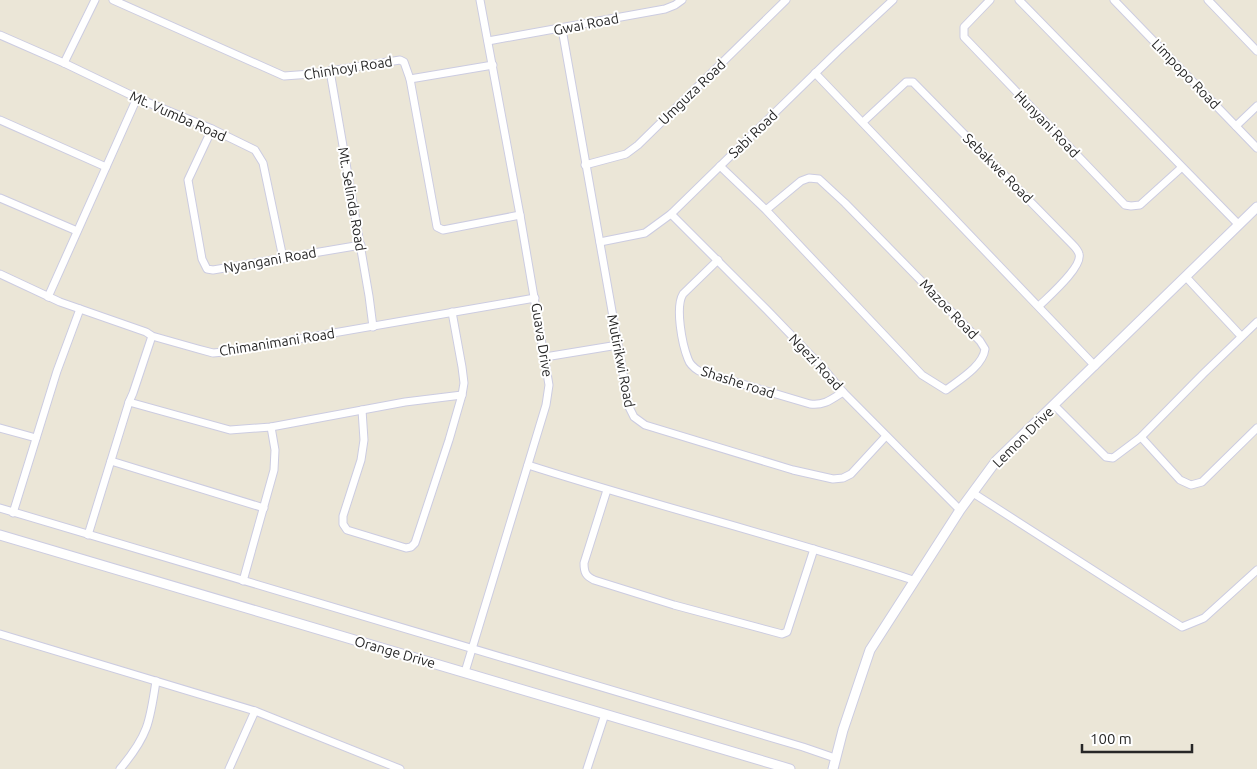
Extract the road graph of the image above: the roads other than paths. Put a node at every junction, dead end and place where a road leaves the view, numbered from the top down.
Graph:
1 (95, 0) edge
2 (113, 0) edge
3 (480, 0) edge
4 (682, 0) edge
5 (786, 0) edge
6 (893, 0) edge
7 (990, 0) edge
8 (1019, 0) edge
9 (1114, 0) edge
10 (1208, 0) edge
11 (562, 28) junction
12 (0, 35) edge
13 (488, 41) junction
14 (1257, 51) edge
15 (64, 63) junction
16 (493, 65) junction
17 (330, 71) junction
18 (815, 73) junction
19 (410, 79) junction
20 (137, 98) junction
21 (1257, 106) edge
22 (0, 120) edge
23 (863, 122) junction
24 (1236, 126) junction
25 (212, 129) junction
26 (1257, 148) edge
27 (585, 165) junction
28 (720, 166) junction
29 (106, 167) junction
30 (1182, 168) junction
31 (0, 198) edge
32 (1257, 207) edge
33 (766, 210) junction
34 (671, 214) junction
35 (520, 216) junction
36 (1239, 225) junction
37 (77, 231) junction
38 (600, 242) junction
39 (360, 245) junction
40 (283, 258) junction
41 (718, 260) junction
42 (0, 274) edge
43 (1186, 277) junction
44 (48, 297) junction
45 (535, 298) junction
46 (1039, 306) junction
47 (80, 309) junction
48 (452, 312) junction
49 (1257, 322) edge
50 (372, 327) junction
51 (152, 336) junction
52 (1241, 336) junction
53 (618, 345) junction
54 (545, 357) junction
55 (1095, 366) junction
56 (842, 392) junction
57 (462, 395) junction
58 (129, 402) junction
59 (1054, 405) junction
60 (362, 410) junction
61 (271, 426) junction
62 (0, 428) edge
63 (1257, 428) edge
64 (886, 436) junction
65 (1141, 437) junction
66 (36, 438) junction
67 (111, 461) junction
68 (528, 465) junction
69 (607, 490) junction
70 (973, 492) junction
71 (0, 508) edge
72 (264, 508) junction
73 (960, 510) junction
74 (13, 513) junction
75 (0, 535) edge
76 (88, 535) junction
77 (814, 549) junction
78 (1257, 570) edge
79 (913, 580) junction
80 (242, 581) junction
81 (0, 634) edge
82 (472, 649) junction
83 (465, 672) junction
84 (156, 680) junction
85 (255, 710) junction
86 (605, 714) junction
87 (835, 758) junction
88 (120, 769) edge
89 (229, 769) edge
90 (400, 769) edge
91 (587, 769) edge
92 (790, 769) edge
93 (833, 769) edge

1 - 15 street
2 - 17 street, Chinhoyi Road
3 - 13 street, Guava Drive
4 - 11 street, Gwai Road
5 - 27 street, Umguza Road
6 - 18 street, Sabi Road
7 - 30 street, Hunyani Road
8 - 30 street
9 - 24 street, Limpopo Road
10 - 14 street
11 - 13 street, Gwai Road
11 - 27 street, Mutirikwi Road
12 - 15 street, Mt. Vumba Road
13 - 16 street, Guava Drive
15 - 20 street, Mt. Vumba Road
16 - 19 street
16 - 35 street, Guava Drive
17 - 19 street, Chinhoyi Road
17 - 39 street, Mt. Selinda Road
18 - 23 street
18 - 28 street, Sabi Road
19 - 35 street, Chinhoyi Road
20 - 25 street, Mt. Vumba Road
20 - 29 street
21 - 24 street
22 - 29 street
23 - 46 street
23 - 46 street, Sebakwe Road
24 - 26 street, Limpopo Road
25 - 40 street, Mt. Vumba Road
25 - 40 street, Nyangani Road
27 - 38 street, Mutirikwi Road
28 - 33 street, Mazoe Road
28 - 34 street, Sabi Road
29 - 37 street
30 - 36 street
31 - 37 street
32 - 36 street, Lemon Drive
33 - 33 street, Mazoe Road
34 - 38 street, Sabi Road
34 - 41 street, Ngezi Road
35 - 45 street, Guava Drive
36 - 43 street, Lemon Drive
37 - 44 street
38 - 53 street, Mutirikwi Road
39 - 40 street, Nyangani Road
39 - 50 street, Mt. Selinda Road
41 - 56 street, Ngezi Road
41 - 56 street, Shashe road
42 - 44 street, Chimanimani Road
43 - 52 street
43 - 55 street, Lemon Drive
44 - 47 street, Chimanimani Road
45 - 48 street, Chimanimani Road
45 - 54 street, Guava Drive
46 - 55 street
47 - 51 street, Chimanimani Road
47 - 66 street
48 - 50 street, Chimanimani Road
48 - 57 street
49 - 52 street
50 - 51 street, Chimanimani Road
51 - 58 street
52 - 65 street
53 - 54 street
53 - 64 street, Mutirikwi Road
54 - 68 street, Guava Drive
55 - 59 street, Lemon Drive
56 - 64 street, Ngezi Road
57 - 60 street
57 - 60 street
58 - 61 street
58 - 67 street
59 - 65 street
59 - 70 street, Lemon Drive
60 - 61 street
61 - 72 street
62 - 66 street
63 - 65 street
64 - 73 street, Ngezi Road
66 - 74 street
67 - 72 street
67 - 76 street
68 - 69 street
68 - 82 street, Guava Drive
69 - 77 street
69 - 77 street
70 - 73 street, Lemon Drive
70 - 78 street
71 - 74 street
72 - 80 street
73 - 79 street, Lemon Drive
74 - 76 street
75 - 83 street, Orange Drive
76 - 80 street
77 - 79 street
79 - 87 street, Lemon Drive
80 - 82 street
81 - 84 street
82 - 83 street, Guava Drive
82 - 87 street
83 - 86 street, Orange Drive
84 - 85 street
84 - 88 street
85 - 89 street
85 - 90 street
86 - 91 street
86 - 92 street, Orange Drive
87 - 93 street, Lemon Drive

